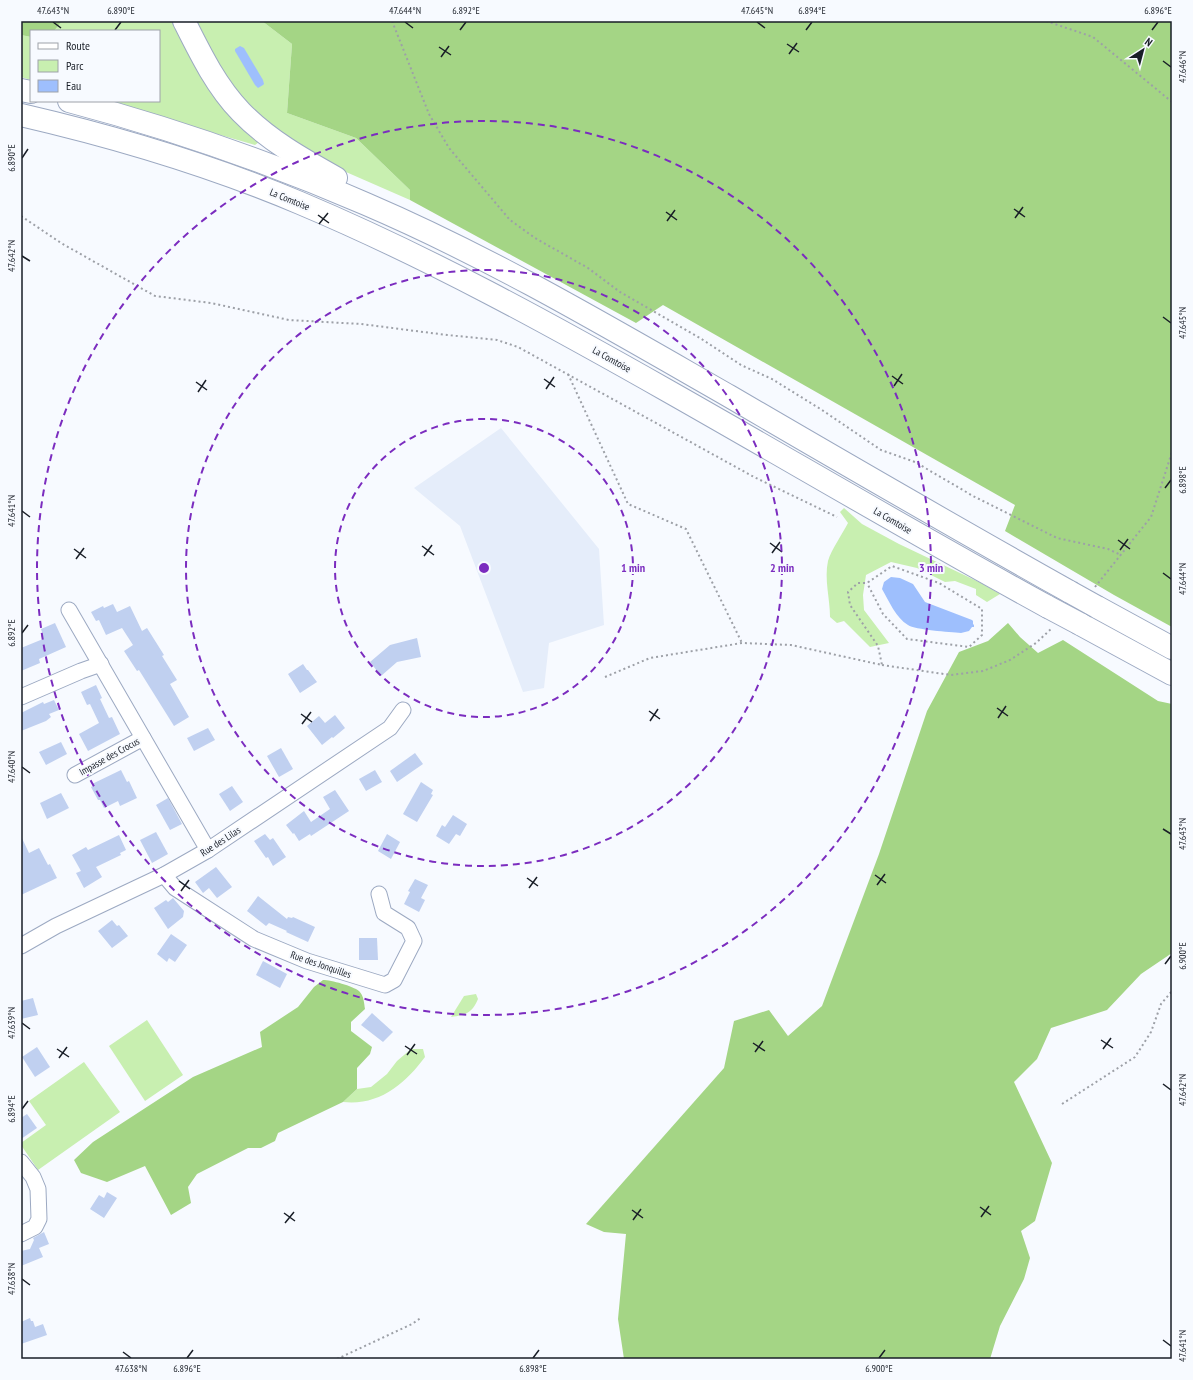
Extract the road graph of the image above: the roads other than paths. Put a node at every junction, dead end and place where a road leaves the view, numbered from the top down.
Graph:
1 (184, 21) edge
2 (73, 102) edge
3 (21, 115) edge
4 (436, 236) junction
5 (70, 610) dead end
6 (1172, 648) edge
7 (101, 664) junction
8 (1172, 674) edge
9 (21, 697) edge
10 (403, 710) dead end
11 (143, 738) junction
12 (76, 775) dead end
13 (208, 850) junction
14 (164, 875) junction
15 (379, 894) dead end
16 (21, 944) edge
17 (21, 1162) edge
18 (21, 1234) edge

1 - 4 highway
2 - 4 highway
3 - 8 highway, La Comtoise, bridge
4 - 6 highway, bridge
5 - 7 street
7 - 9 street
7 - 11 street
10 - 13 street, Rue des Lilas
11 - 12 street, Impasse des Crocus
11 - 13 street
13 - 14 street, Rue des Lilas
14 - 15 street, Rue des Jonquilles
14 - 16 street, Rue des Lilas
17 - 18 street

